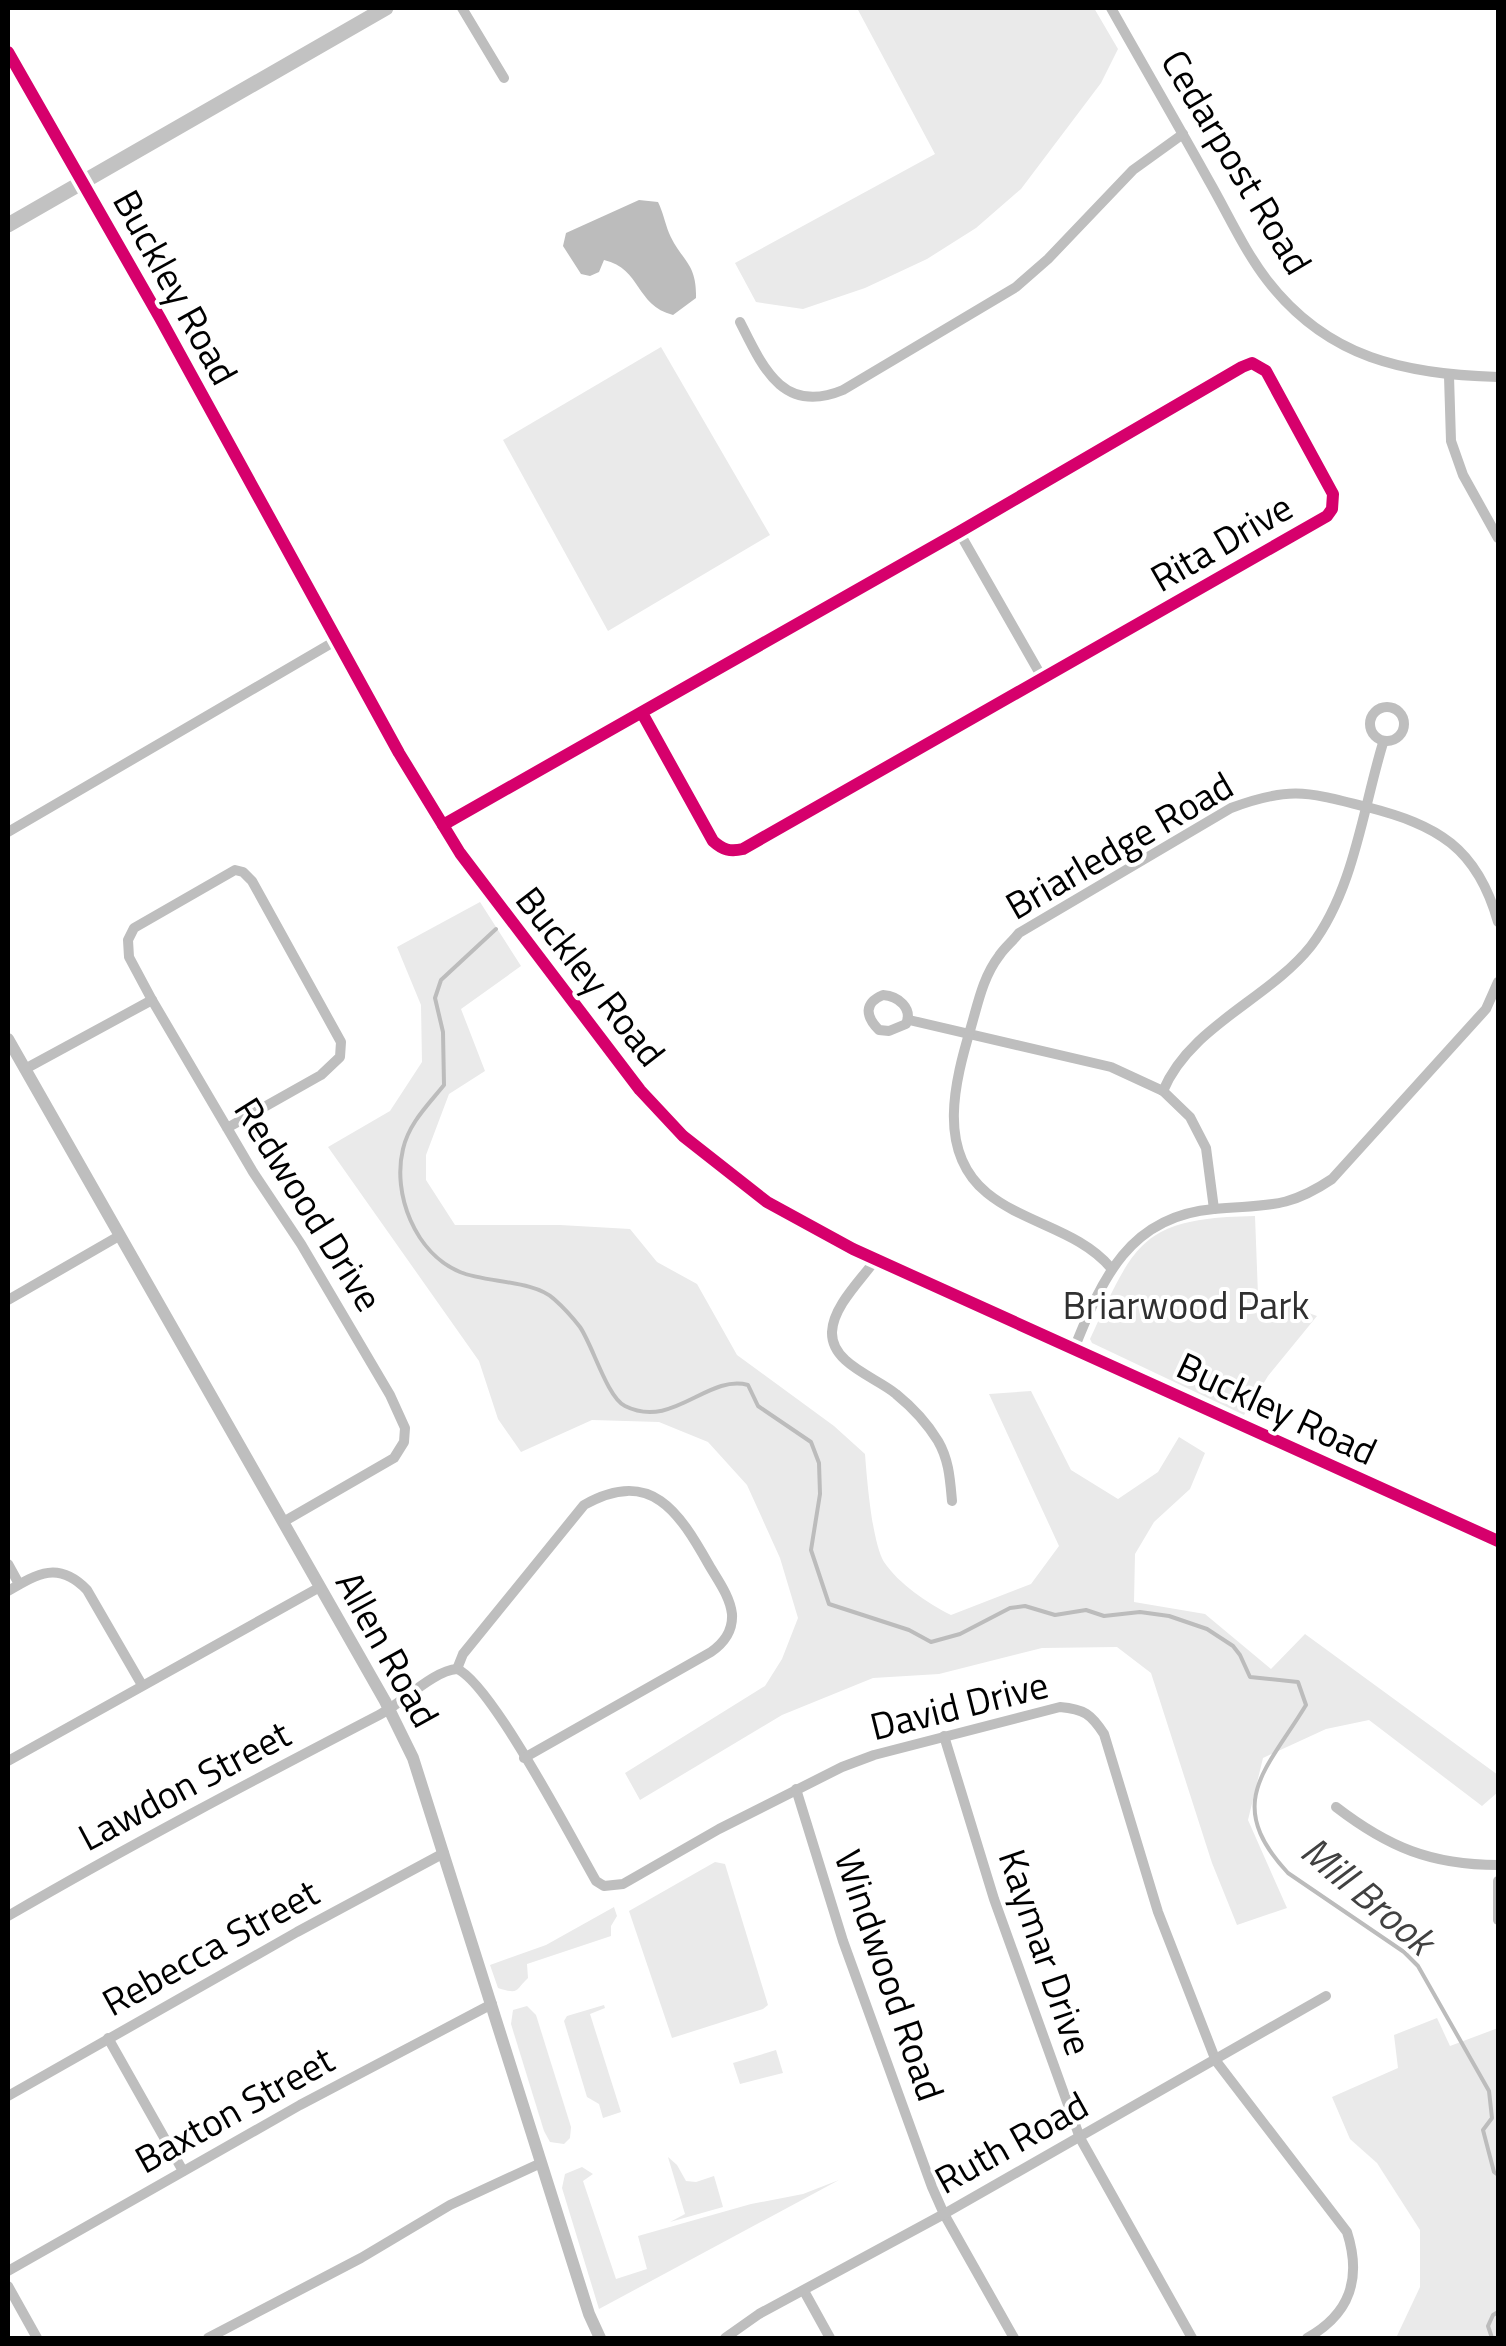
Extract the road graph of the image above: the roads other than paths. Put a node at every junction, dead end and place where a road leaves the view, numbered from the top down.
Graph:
1 (386, 8) edge
2 (462, 8) edge
3 (1111, 8) edge
4 (8, 52) edge
5 (504, 78) dead end
6 (1183, 134) junction
7 (82, 181) junction
8 (8, 225) edge
9 (740, 322) dead end
10 (1449, 376) junction
11 (1498, 378) edge
12 (958, 532) junction
13 (1498, 538) edge
14 (336, 640) junction
15 (1044, 679) junction
16 (642, 713) junction
17 (1383, 743) dead end
18 (1365, 806) junction
19 (443, 826) junction
20 (8, 832) edge
21 (1498, 922) edge
22 (1498, 982) edge
23 (152, 1000) junction
24 (908, 1020) dead end
25 (968, 1035) junction
26 (8, 1039) edge
27 (24, 1069) junction
28 (1163, 1091) junction
29 (227, 1128) junction
30 (1214, 1209) junction
31 (119, 1236) junction
32 (876, 1259) junction
33 (1111, 1268) junction
34 (8, 1300) edge
35 (1074, 1348) junction
36 (952, 1501) dead end
37 (282, 1522) junction
38 (1498, 1542) edge
39 (8, 1564) edge
40 (19, 1584) junction
41 (320, 1587) junction
42 (8, 1591) edge
43 (457, 1670) junction
44 (142, 1686) junction
45 (390, 1710) junction
46 (944, 1736) junction
47 (524, 1758) junction
48 (8, 1761) edge
49 (796, 1790) junction
50 (1336, 1807) dead end
51 (444, 1853) junction
52 (1498, 1865) edge
53 (1498, 1881) edge
54 (8, 1916) edge
55 (1498, 1920) edge
56 (1326, 1996) dead end
57 (492, 2004) junction
58 (108, 2038) junction
59 (1216, 2061) junction
60 (8, 2096) edge
61 (1080, 2138) junction
62 (541, 2164) junction
63 (183, 2171) junction
64 (944, 2214) junction
65 (8, 2271) edge
66 (8, 2286) edge
67 (804, 2290) junction
68 (37, 2338) edge
69 (208, 2338) edge
70 (600, 2338) edge
71 (726, 2338) edge
72 (830, 2338) edge
73 (1014, 2338) edge
74 (1192, 2338) edge
75 (1307, 2338) edge

1 - 7 main road
2 - 5 street
3 - 6 street, Cedarpost Road
4 - 7 street, Buckley Road
6 - 9 street
6 - 10 street, Cedarpost Road
7 - 8 main road
7 - 14 street, Buckley Road
10 - 11 street, Cedarpost Road
10 - 13 street
12 - 15 street
12 - 15 street, Rita Drive
12 - 16 street, Rita Drive
14 - 19 street, Buckley Road
14 - 20 street
15 - 16 street, Rita Drive
16 - 19 street, Rita Drive
17 - 18 street
18 - 21 street, Briarledge Road
18 - 25 street, Briarledge Road
18 - 28 street
19 - 32 street, Buckley Road
22 - 30 street
23 - 27 street
23 - 29 street, Redwood Drive
23 - 29 street, Redwood Drive
24 - 25 street
25 - 28 street
25 - 33 street, Briarledge Road
26 - 27 street, Allen Road
27 - 31 street, Allen Road
28 - 30 street
29 - 37 street, Redwood Drive
30 - 33 street
31 - 34 street
31 - 37 street, Allen Road
32 - 35 street, Buckley Road
32 - 36 street
33 - 35 street
35 - 38 street, Buckley Road
37 - 41 street, Allen Road
39 - 40 street
40 - 42 street
40 - 44 street
41 - 44 street
41 - 45 street, Allen Road
43 - 45 street, Lawdon Street
43 - 47 street, David Drive
43 - 47 street
44 - 48 street
45 - 51 street, Allen Road
45 - 54 street, Lawdon Street
46 - 49 street, David Drive
46 - 59 street, David Drive
46 - 61 street, Kaymar Drive
47 - 49 street, David Drive
49 - 64 street, Windwood Road
50 - 52 street
51 - 57 street, Allen Road
51 - 58 street, Rebecca Street
53 - 55 street
56 - 59 street, Ruth Road
57 - 62 street, Allen Road
57 - 63 street, Baxton Street
58 - 60 street, Rebecca Street
58 - 63 street
59 - 61 street, Ruth Road
59 - 75 street, David Drive
61 - 64 street, Ruth Road
61 - 74 street, Kaymar Drive
62 - 69 street
62 - 70 street, Allen Road
63 - 65 street, Baxton Street
64 - 67 street, Ruth Road
64 - 73 street, Windwood Road
66 - 68 street
67 - 71 street, Ruth Road
67 - 72 street

